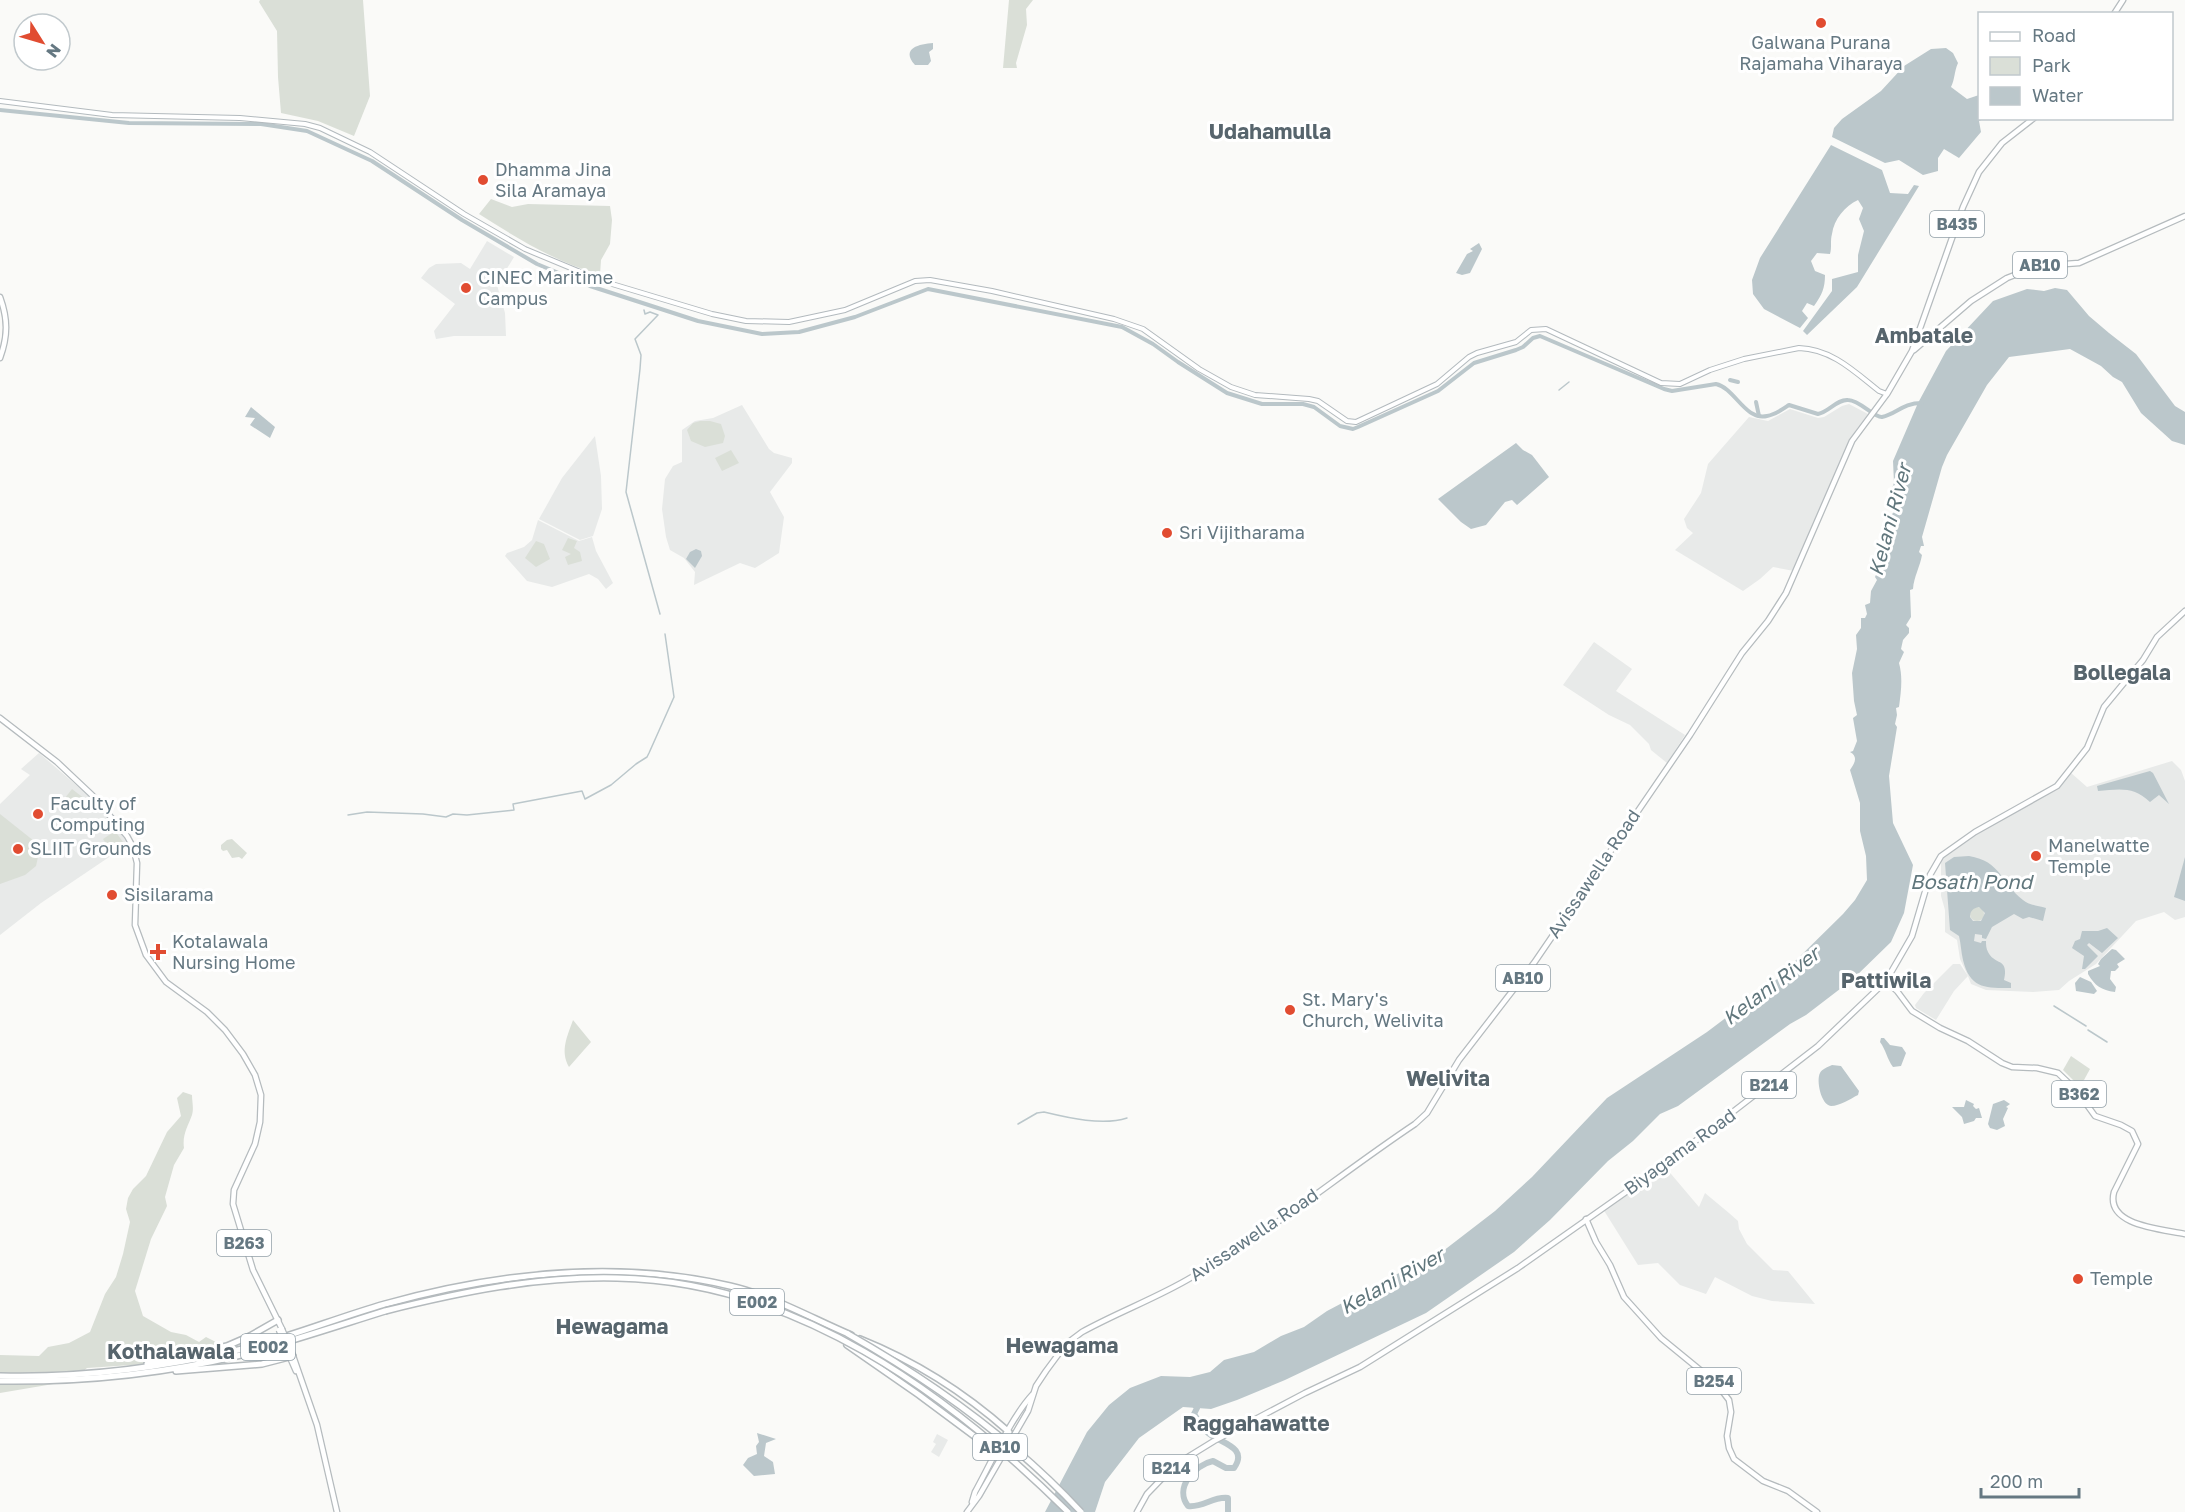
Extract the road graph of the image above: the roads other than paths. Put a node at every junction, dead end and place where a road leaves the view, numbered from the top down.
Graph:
1 (0, 101) edge
2 (2031, 120) edge
3 (2185, 216) edge
4 (0, 297) edge
5 (1912, 351) junction
6 (0, 358) edge
7 (1887, 394) junction
8 (2185, 611) edge
9 (0, 718) edge
10 (1886, 981) junction
11 (1586, 1219) junction
12 (2185, 1234) edge
13 (384, 1308) junction
14 (277, 1321) junction
15 (829, 1333) junction
16 (848, 1334) junction
17 (291, 1355) junction
18 (113, 1371) junction
19 (147, 1372) junction
20 (88, 1375) junction
21 (0, 1378) edge
22 (1035, 1393) junction
23 (1009, 1432) junction
24 (997, 1453) junction
25 (971, 1505) junction
26 (1138, 1511) edge
27 (337, 1512) edge
28 (967, 1512) edge
29 (1068, 1512) edge
30 (1080, 1512) edge
31 (1817, 1512) edge

1 - 7 main road
2 - 5 main road, B435
3 - 5 main road, AB10
4 - 6 main road
5 - 7 main road, AB10
7 - 22 main road, Avissawella Road / AB10
8 - 10 main road, Biyagama Road / B214
9 - 14 main road, B263
10 - 11 main road, Biyagama Road / B214
10 - 12 main road, B362
11 - 26 main road, Biyagama Road / B214
11 - 31 main road, B254
13 - 15 highway, E002, bridge
13 - 16 highway, E002
13 - 18 highway, E002
13 - 19 highway, E002
14 - 17 main road, B263, bridge
14 - 18 highway
15 - 24 highway
15 - 29 highway, E002, bridge
16 - 23 highway
16 - 30 highway, E002, bridge
17 - 19 highway
17 - 27 main road, B263
18 - 20 highway, E002
19 - 20 highway, E002
20 - 21 highway, E002
22 - 23 main road, Avissawella Road / AB10
22 - 25 main road, Avissawella Road / AB10
23 - 24 main road, Avissawella Road / AB10
24 - 25 main road, Avissawella Road / AB10
25 - 28 main road, Avissawella Road / AB10

